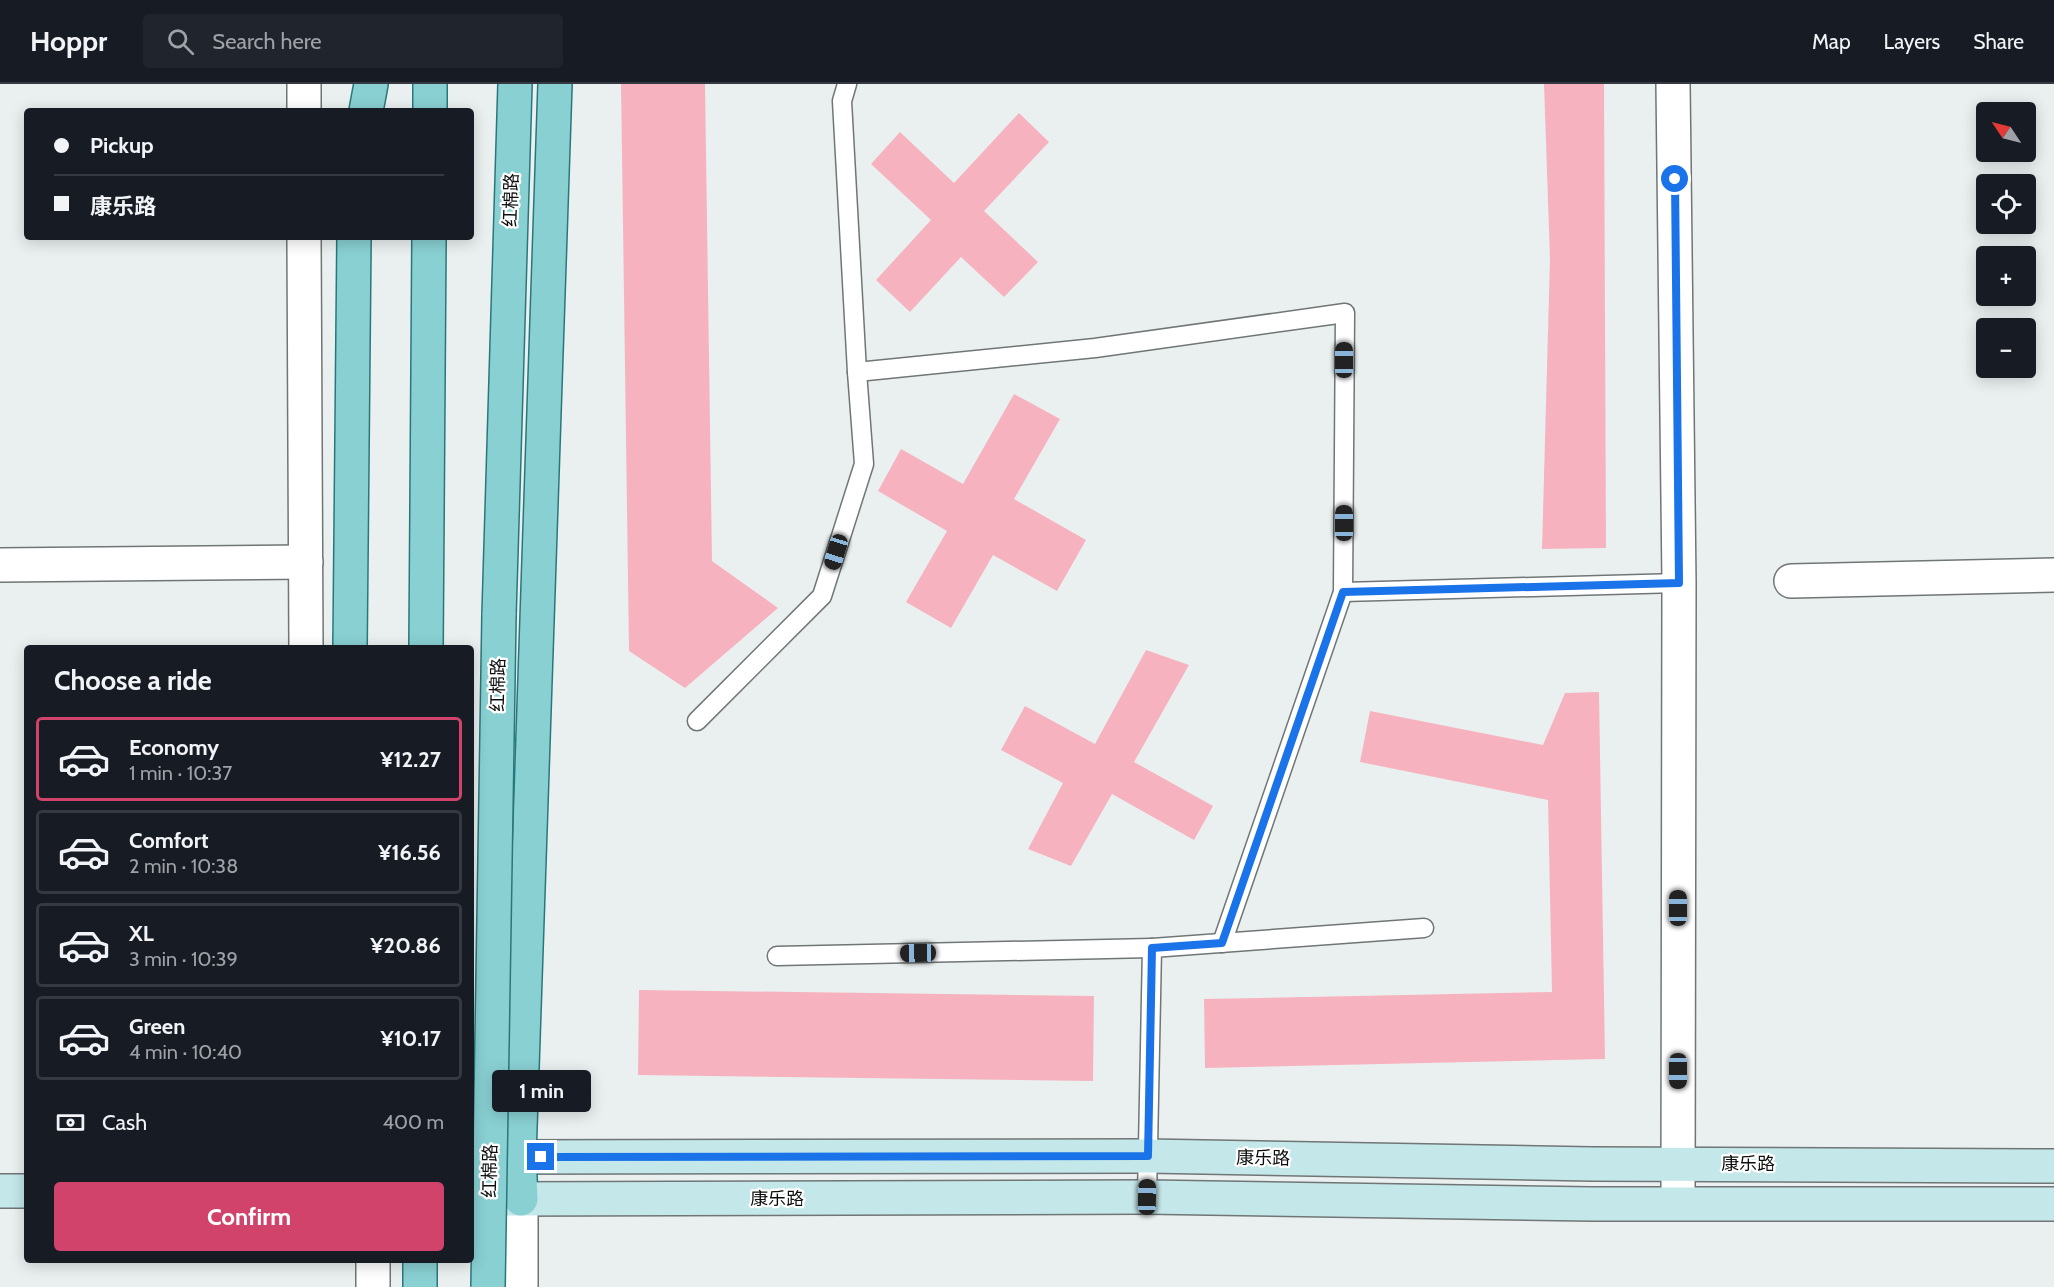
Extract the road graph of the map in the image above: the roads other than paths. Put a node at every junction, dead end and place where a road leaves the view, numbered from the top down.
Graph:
1 (304, 84) edge
2 (371, 84) edge
3 (430, 84) edge
4 (515, 84) edge
5 (555, 84) edge
6 (848, 84) edge
7 (1673, 84) edge
8 (304, 108) edge
9 (367, 108) edge
10 (430, 108) edge
11 (304, 240) edge
12 (354, 240) edge
13 (429, 240) edge
14 (857, 372) junction
15 (306, 562) junction
16 (0, 565) edge
17 (2054, 575) edge
18 (1791, 581) dead end
19 (1679, 583) junction
20 (1343, 592) junction
21 (306, 645) edge
22 (350, 645) edge
23 (426, 645) edge
24 (698, 721) dead end
25 (1424, 928) dead end
26 (1222, 943) junction
27 (1152, 948) junction
28 (777, 956) dead end
29 (1148, 1156) junction
30 (474, 1157) edge
31 (519, 1157) junction
32 (1678, 1163) junction
33 (2054, 1166) edge
34 (0, 1191) edge
35 (24, 1191) edge
36 (1147, 1197) junction
37 (474, 1199) edge
38 (521, 1199) junction
39 (1678, 1203) junction
40 (2054, 1204) edge
41 (373, 1263) edge
42 (420, 1263) edge
43 (373, 1287) edge
44 (420, 1287) edge
45 (488, 1287) edge
46 (521, 1287) edge

1 - 8 street
2 - 9 main road
3 - 10 main road
4 - 45 main road, 红棉路, bridge
5 - 31 main road
6 - 14 lane
7 - 19 street
11 - 15 street
12 - 22 main road
13 - 23 main road
14 - 20 lane
14 - 24 lane
15 - 16 street
15 - 21 street
17 - 18 street
19 - 20 lane
19 - 32 street
20 - 26 lane
25 - 26 lane
26 - 27 lane
27 - 28 lane
27 - 29 lane
29 - 31 street, 康乐路
29 - 32 street, 康乐路
29 - 36 lane
30 - 31 street, 康乐路
31 - 38 main road
32 - 33 street, 康乐路
32 - 39 street
34 - 35 street
36 - 38 street, 康乐路
36 - 39 street, 康乐路
37 - 38 street, 康乐路
38 - 46 street
39 - 40 street, 康乐路
41 - 43 street
42 - 44 main road

